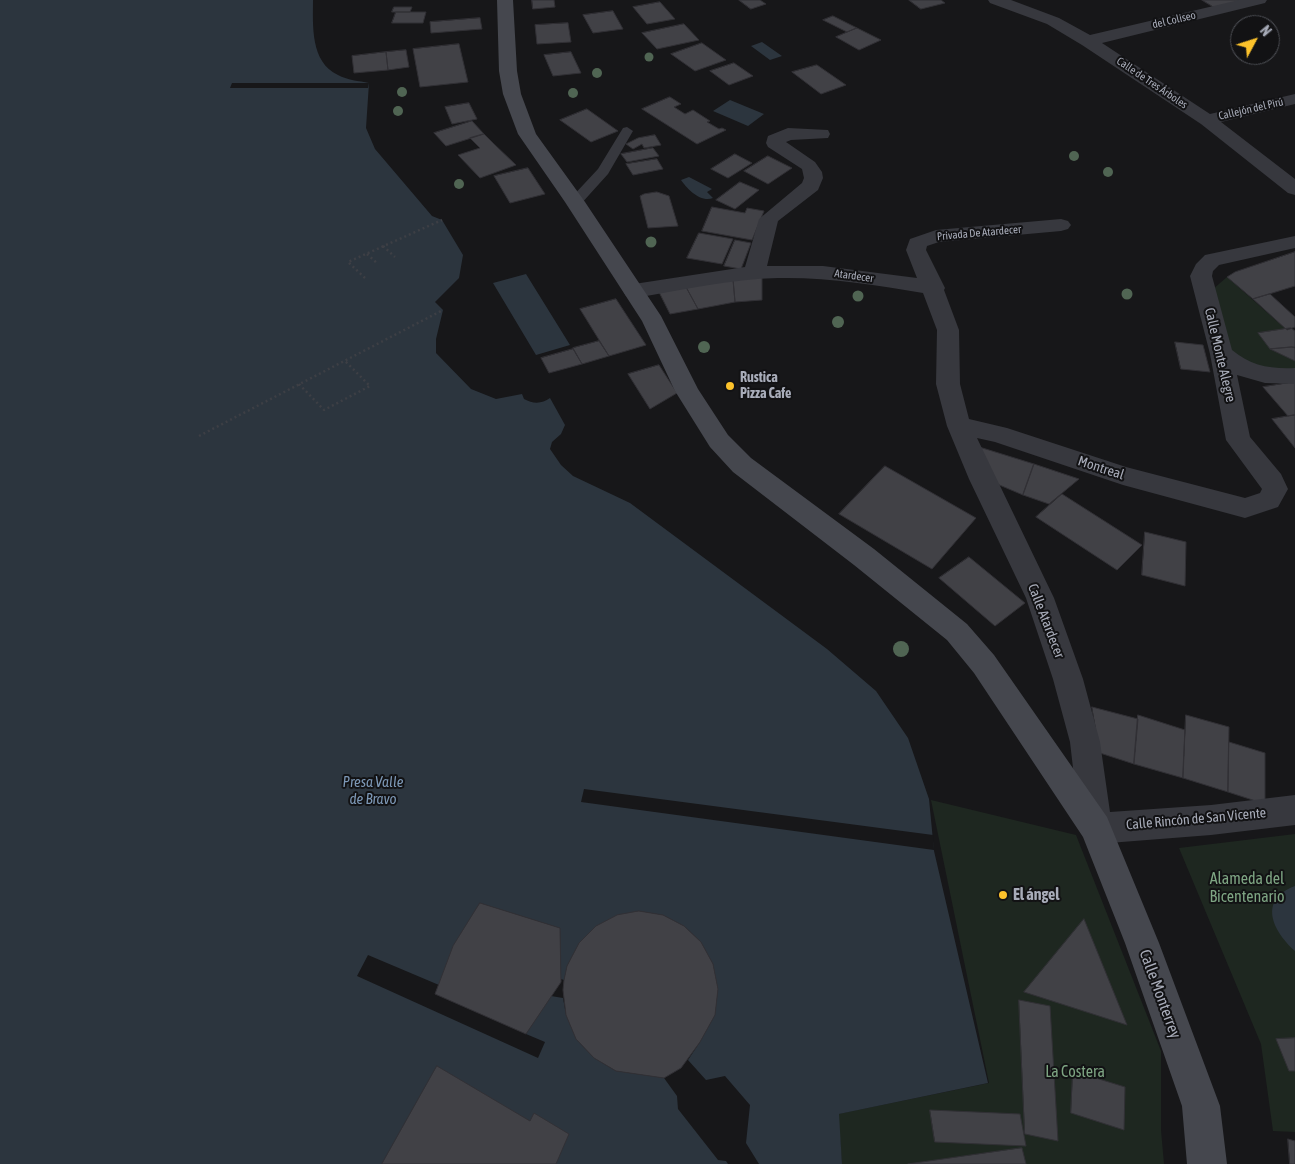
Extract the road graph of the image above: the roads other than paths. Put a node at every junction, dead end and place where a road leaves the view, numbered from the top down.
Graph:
1 (505, 0) edge
2 (996, 0) edge
3 (1259, 0) edge
4 (1088, 40) junction
5 (1295, 99) edge
6 (1206, 120) junction
7 (627, 131) dead end
8 (821, 134) dead end
9 (1295, 189) edge
10 (575, 202) junction
11 (1061, 225) dead end
12 (1295, 242) edge
13 (754, 273) junction
14 (934, 288) junction
15 (634, 291) junction
16 (1222, 354) junction
17 (1295, 376) edge
18 (959, 426) junction
19 (1245, 508) joint
20 (1295, 810) edge
21 (1096, 828) junction
22 (1206, 1164) edge

1 - 10 main road, Calle Monterrey
2 - 4 street, Calle de Tres Árboles
3 - 4 street, del Coliseo
4 - 6 street, Calle de Tres Árboles
5 - 6 street, Callejón del Pirú
6 - 9 street, Calle de Tres Árboles
7 - 10 lane
8 - 13 street
10 - 15 main road, Calle Monterrey
11 - 14 street, Privada De Atardecer
12 - 16 street, Calle Monte Alegre
13 - 14 street, Atardecer
13 - 15 street, Atardecer
14 - 18 street
15 - 21 main road, Calle Monterrey
16 - 17 street
16 - 19 street, Calle Monte Alegre
18 - 19 street, Montreal
18 - 21 street, Calle Atardecer
20 - 21 street, Calle Rincón de San Vicente
21 - 22 main road, Calle Monterrey

